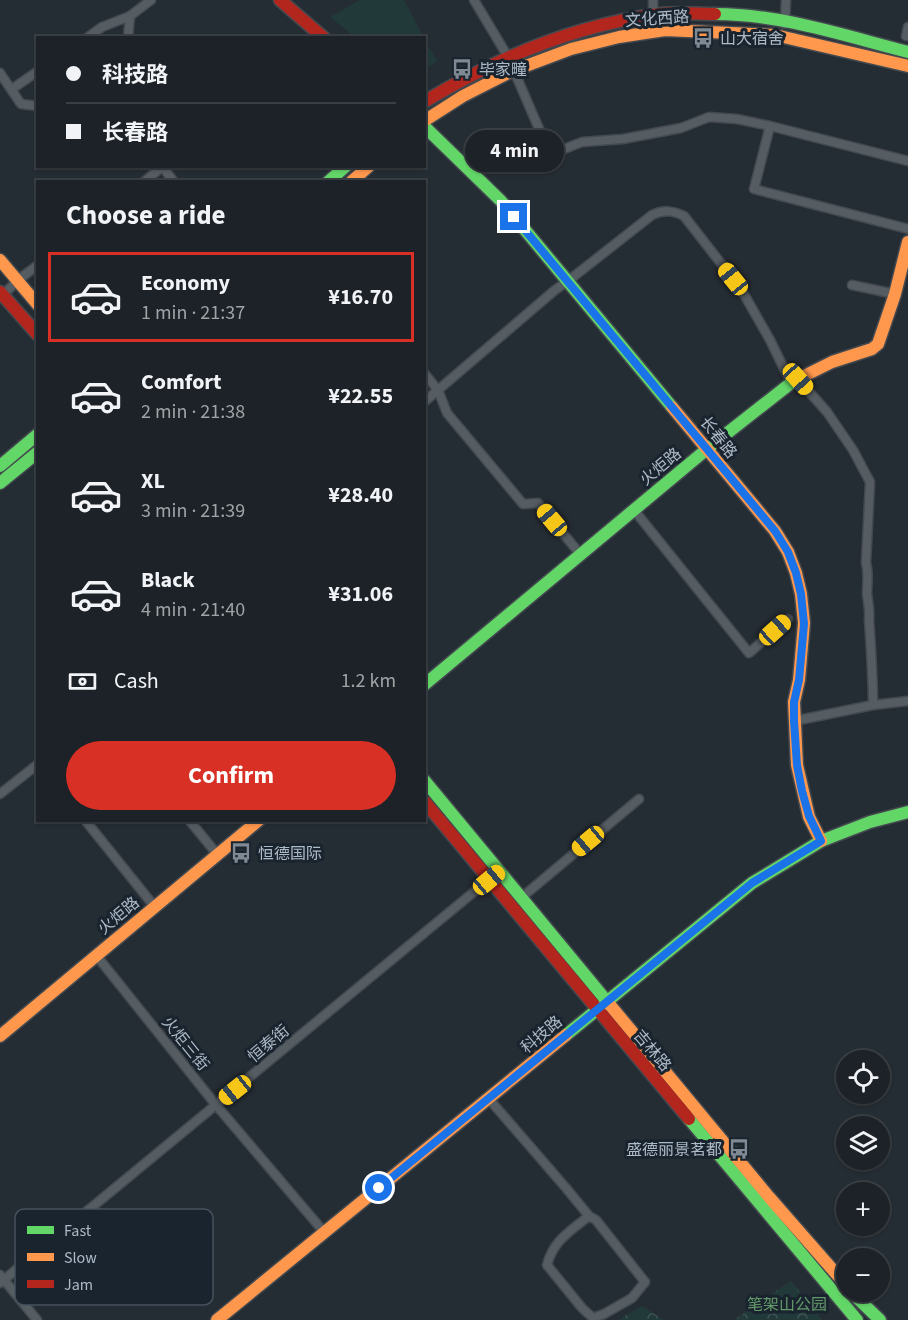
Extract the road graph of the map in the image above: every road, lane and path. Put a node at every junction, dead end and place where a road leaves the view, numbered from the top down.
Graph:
1 (151, 0) edge
2 (280, 0) edge
3 (474, 0) edge
4 (653, 0) edge
5 (786, 0) edge
6 (653, 15) junction
7 (130, 16) junction
8 (786, 21) junction
9 (654, 32) junction
10 (90, 36) edge
11 (128, 36) edge
12 (321, 36) edge
13 (782, 36) junction
14 (908, 52) edge
15 (508, 57) junction
16 (908, 66) edge
17 (514, 70) junction
18 (36, 72) edge
19 (0, 73) edge
20 (12, 89) junction
21 (426, 101) edge
22 (36, 106) edge
23 (426, 123) edge
24 (426, 126) edge
25 (770, 126) junction
26 (908, 161) edge
27 (161, 168) edge
28 (163, 168) edge
29 (344, 168) edge
30 (367, 168) edge
31 (146, 180) edge
32 (172, 180) edge
33 (330, 180) edge
34 (353, 180) edge
35 (908, 229) edge
36 (908, 242) edge
37 (0, 260) edge
38 (36, 266) edge
39 (18, 280) junction
40 (568, 281) junction
41 (852, 285) dead end
42 (1, 293) edge
43 (895, 294) junction
44 (36, 302) edge
45 (36, 333) edge
46 (426, 375) edge
47 (794, 381) junction
48 (438, 390) junction
49 (426, 400) edge
50 (36, 437) edge
51 (707, 448) junction
52 (36, 453) edge
53 (3, 466) edge
54 (0, 483) edge
55 (634, 510) junction
56 (580, 554) junction
57 (788, 619) dead end
58 (426, 683) edge
59 (908, 701) edge
60 (873, 705) junction
61 (794, 721) junction
62 (36, 766) edge
63 (426, 782) edge
64 (0, 794) edge
65 (639, 799) dead end
66 (426, 803) edge
67 (908, 812) edge
68 (87, 822) edge
69 (191, 822) edge
70 (257, 822) edge
71 (821, 841) junction
72 (217, 854) junction
73 (499, 872) junction
74 (489, 880) junction
75 (521, 898) junction
76 (154, 906) junction
77 (96, 955) junction
78 (602, 1005) junction
79 (0, 1036) edge
80 (489, 1099) junction
81 (216, 1105) junction
82 (87, 1209) edge
83 (589, 1216) junction
84 (324, 1232) junction
85 (15, 1268) edge
86 (836, 1274) edge
87 (1, 1279) edge
88 (15, 1295) edge
89 (859, 1302) edge
90 (24, 1305) edge
91 (223, 1318) edge
92 (37, 1320) edge
93 (857, 1320) edge
94 (880, 1320) edge

1 - 7 street
2 - 12 main road
3 - 15 street
4 - 6 street
5 - 8 street
6 - 8 main road, 文化西路
6 - 9 street
6 - 15 main road, 文化西路
7 - 10 street
7 - 11 street
8 - 13 street
8 - 14 main road, 文化西路
9 - 13 main road, 文化西路
9 - 17 main road, 文化西路
13 - 16 main road, 文化西路
15 - 17 street
15 - 21 main road, 文化西路
17 - 23 main road, 文化西路
17 - 25 street
18 - 20 street
19 - 20 street
20 - 22 street
24 - 40 main road, 长春路
25 - 26 street
25 - 35 street
27 - 31 street
28 - 32 street
29 - 33 main road
30 - 34 main road
36 - 43 main road, 火炬路
37 - 39 main road
38 - 39 street
39 - 42 street
39 - 44 main road
40 - 47 street
40 - 48 street
40 - 51 main road, 长春路
41 - 43 street
42 - 45 main road
43 - 47 main road, 火炬路
46 - 48 street
47 - 51 main road, 火炬路
47 - 60 street
48 - 49 street
48 - 56 street
50 - 53 main road
51 - 55 main road, 火炬路
51 - 61 main road, 长春路
52 - 53 main road
53 - 54 main road
55 - 56 main road, 火炬路
55 - 57 street
56 - 58 main road, 火炬路
59 - 60 street
60 - 61 street
61 - 71 main road, 长春路
62 - 64 street
63 - 73 main road, 吉林路
65 - 75 street
66 - 74 main road, 吉林路
67 - 71 main road, 科技路
68 - 76 street
69 - 72 street
70 - 72 main road, 火炬路
71 - 78 main road, 科技路
72 - 76 main road, 火炬路
73 - 74 street, 恒泰街
73 - 75 main road, 吉林路
74 - 78 main road, 吉林路
74 - 81 street, 恒泰街
75 - 78 main road, 吉林路
76 - 77 main road, 火炬路
77 - 79 main road, 火炬路
77 - 81 street, 火炬三街
78 - 80 main road, 科技路
78 - 86 main road, 吉林路
78 - 93 main road, 吉林路
80 - 83 street
80 - 84 main road, 科技路
81 - 82 street, 恒泰街
81 - 84 street, 火炬三街
83 - 83 street
84 - 91 main road, 科技路
85 - 87 street, 恒泰街
87 - 88 street
89 - 94 main road
90 - 92 street

